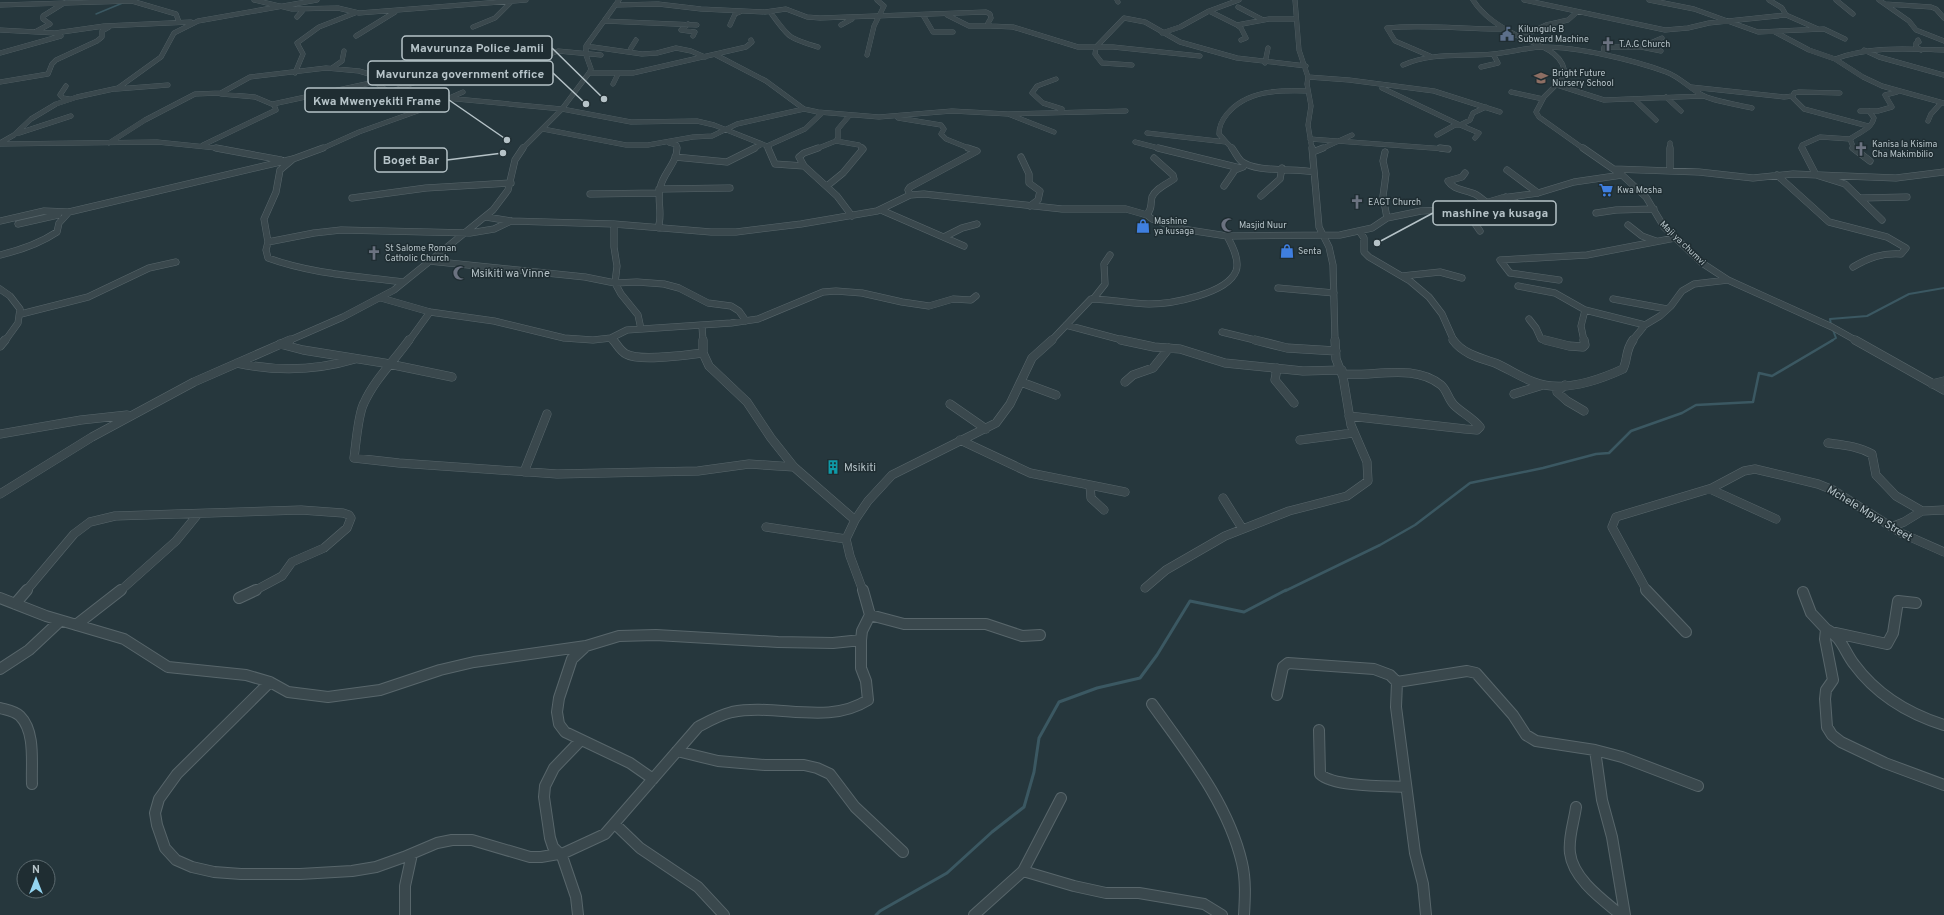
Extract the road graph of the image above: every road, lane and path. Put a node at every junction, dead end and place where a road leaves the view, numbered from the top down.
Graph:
1 (3, 0) edge
2 (58, 0) edge
3 (254, 0) edge
4 (317, 0) edge
5 (526, 0) edge
6 (877, 0) edge
7 (1239, 0) edge
8 (1295, 0) edge
9 (1473, 0) edge
10 (1524, 0) edge
11 (1546, 0) edge
12 (1649, 0) edge
13 (1769, 0) edge
14 (1836, 0) edge
15 (0, 1) edge
16 (512, 1) junction
17 (64, 2) junction
18 (1881, 2) edge
19 (617, 3) edge
20 (0, 6) edge
21 (282, 6) junction
22 (1548, 6) junction
23 (1238, 7) dead end
24 (304, 9) junction
25 (743, 10) junction
26 (395, 11) junction
27 (1209, 11) junction
28 (1577, 12) junction
29 (349, 13) junction
30 (771, 13) junction
31 (1853, 14) dead end
32 (924, 15) junction
33 (947, 15) dead end
34 (1786, 15) junction
35 (297, 17) dead end
36 (880, 17) junction
37 (855, 18) junction
38 (1944, 18) edge
39 (1296, 19) junction
40 (1263, 20) junction
41 (604, 21) junction
42 (1728, 21) junction
43 (178, 22) junction
44 (196, 22) junction
45 (688, 24) junction
46 (697, 25) dead end
47 (730, 25) dead end
48 (841, 25) dead end
49 (1237, 25) junction
50 (107, 26) junction
51 (990, 26) junction
52 (473, 27) dead end
53 (1507, 29) junction
54 (1819, 29) junction
55 (0, 30) edge
56 (953, 32) dead end
57 (1774, 32) junction
58 (34, 33) junction
59 (1162, 33) junction
60 (356, 36) dead end
61 (693, 36) dead end
62 (1521, 37) junction
63 (1662, 38) dead end
64 (1845, 39) dead end
65 (636, 40) dead end
66 (751, 40) dead end
67 (1241, 40) dead end
68 (1918, 40) dead end
69 (1944, 41) edge
70 (586, 46) junction
71 (428, 47) dead end
72 (818, 47) dead end
73 (1096, 47) junction
74 (1544, 47) junction
75 (1641, 47) junction
76 (483, 48) dead end
77 (631, 48) junction
78 (1268, 48) dead end
79 (621, 50) junction
80 (1863, 50) junction
81 (1921, 50) junction
82 (1944, 50) edge
83 (344, 51) dead end
84 (1661, 51) dead end
85 (0, 53) edge
86 (636, 53) junction
87 (867, 54) dead end
88 (1493, 54) junction
89 (1603, 54) junction
90 (586, 55) junction
91 (601, 55) dead end
92 (716, 55) junction
93 (1200, 56) dead end
94 (1432, 56) junction
95 (706, 57) junction
96 (1835, 59) junction
97 (1265, 63) junction
98 (1132, 65) dead end
99 (1403, 65) dead end
100 (1306, 66) junction
101 (1481, 67) dead end
102 (332, 68) junction
103 (295, 73) junction
104 (589, 73) junction
105 (618, 74) junction
106 (434, 75) dead end
107 (1944, 76) edge
108 (1308, 77) junction
109 (1056, 79) dead end
110 (0, 82) edge
111 (376, 83) junction
112 (1369, 83) junction
113 (613, 84) dead end
114 (168, 85) dead end
115 (1557, 85) junction
116 (66, 86) dead end
117 (1690, 87) junction
118 (114, 89) junction
119 (463, 92) dead end
120 (1308, 92) junction
121 (1511, 92) dead end
122 (1897, 92) junction
123 (1840, 93) dead end
124 (221, 94) junction
125 (391, 94) junction
126 (1703, 96) junction
127 (1792, 96) junction
128 (1666, 97) junction
129 (1944, 97) edge
130 (1634, 98) junction
131 (69, 99) junction
132 (451, 99) junction
133 (1543, 99) junction
134 (1931, 100) junction
135 (1943, 103) edge
136 (272, 104) junction
137 (358, 107) dead end
138 (1486, 107) junction
139 (1752, 108) dead end
140 (562, 109) junction
141 (804, 109) junction
142 (1126, 111) dead end
143 (1681, 111) dead end
144 (1860, 111) dead end
145 (1869, 111) junction
146 (1076, 112) junction
147 (1500, 112) dead end
148 (822, 113) junction
149 (1008, 114) junction
150 (71, 116) dead end
151 (849, 116) junction
152 (889, 116) junction
153 (1656, 120) dead end
154 (1928, 120) dead end
155 (1460, 125) junction
156 (1868, 126) junction
157 (543, 130) junction
158 (724, 130) junction
159 (1054, 132) dead end
160 (1147, 133) dead end
161 (14, 135) junction
162 (1352, 135) dead end
163 (1437, 135) dead end
164 (1475, 138) dead end
165 (1310, 139) junction
166 (1342, 140) junction
167 (1850, 140) junction
168 (836, 141) junction
169 (666, 142) junction
170 (1135, 142) dead end
171 (1226, 142) junction
172 (108, 143) junction
173 (1670, 143) dead end
174 (0, 144) edge
175 (202, 145) junction
176 (765, 145) junction
177 (1448, 149) dead end
178 (1313, 152) junction
179 (1385, 152) dead end
180 (675, 157) junction
181 (1021, 157) dead end
182 (1154, 158) dead end
183 (293, 159) junction
184 (283, 161) junction
185 (1870, 161) dead end
186 (804, 166) junction
187 (1256, 167) junction
188 (1240, 168) junction
189 (1282, 168) junction
190 (1614, 169) junction
191 (1314, 170) junction
192 (1506, 170) dead end
193 (1670, 171) junction
194 (1465, 172) dead end
195 (1944, 172) edge
196 (1777, 175) junction
197 (1816, 175) junction
198 (1622, 176) junction
199 (511, 183) junction
200 (827, 186) junction
201 (1224, 186) dead end
202 (730, 188) dead end
203 (659, 191) junction
204 (1538, 193) junction
205 (590, 194) dead end
206 (910, 195) junction
207 (1261, 196) dead end
208 (1506, 197) junction
209 (1907, 197) dead end
210 (352, 198) dead end
211 (1861, 198) junction
212 (1486, 202) junction
213 (1030, 206) junction
214 (1465, 209) junction
215 (1654, 209) junction
216 (881, 210) junction
217 (67, 213) junction
218 (1596, 213) dead end
219 (1147, 214) junction
220 (1538, 215) dead end
221 (852, 216) junction
222 (486, 217) junction
223 (1387, 218) junction
224 (511, 220) junction
225 (1882, 220) dead end
226 (0, 221) edge
227 (18, 224) dead end
228 (614, 224) junction
229 (977, 224) dead end
230 (1628, 225) dead end
231 (658, 228) junction
232 (1480, 230) dead end
233 (1360, 232) junction
234 (464, 234) junction
235 (1227, 236) junction
236 (1324, 236) junction
237 (944, 237) junction
238 (1675, 238) junction
239 (1656, 241) junction
240 (268, 242) junction
241 (964, 246) dead end
242 (0, 255) edge
243 (1110, 255) dead end
244 (429, 261) junction
245 (176, 262) dead end
246 (1853, 267) dead end
247 (1402, 276) junction
248 (1462, 278) dead end
249 (1559, 280) dead end
250 (1728, 280) junction
251 (403, 282) junction
252 (615, 283) junction
253 (1518, 286) dead end
254 (1278, 288) dead end
255 (0, 289) edge
256 (1334, 293) junction
257 (976, 296) dead end
258 (381, 298) junction
259 (1094, 298) junction
260 (1613, 299) dead end
261 (1585, 310) junction
262 (1667, 310) junction
263 (430, 312) junction
264 (21, 314) junction
265 (1529, 319) dead end
266 (746, 321) junction
267 (1066, 325) junction
268 (1645, 325) junction
269 (702, 326) junction
270 (641, 329) junction
271 (1222, 332) dead end
272 (611, 338) junction
273 (280, 344) junction
274 (0, 346) edge
275 (1169, 348) junction
276 (1336, 351) junction
277 (703, 353) junction
278 (356, 359) junction
279 (237, 363) junction
280 (389, 364) junction
281 (1277, 368) junction
282 (1342, 372) junction
283 (452, 377) dead end
284 (1944, 381) edge
285 (1021, 382) junction
286 (1125, 382) dead end
287 (1566, 384) junction
288 (1932, 384) junction
289 (1543, 385) junction
290 (1944, 390) edge
291 (1514, 394) dead end
292 (1056, 395) dead end
293 (1294, 403) dead end
294 (950, 404) dead end
295 (1584, 411) dead end
296 (134, 414) junction
297 (547, 414) dead end
298 (1349, 416) junction
299 (986, 429) junction
300 (1353, 433) junction
301 (0, 434) edge
302 (960, 440) junction
303 (1300, 440) dead end
304 (1828, 443) dead end
305 (794, 467) junction
306 (524, 472) junction
307 (1090, 485) junction
308 (1710, 489) junction
309 (1125, 492) dead end
310 (0, 494) edge
311 (1223, 498) dead end
312 (1104, 510) dead end
313 (1944, 510) edge
314 (1922, 511) junction
315 (198, 514) junction
316 (1776, 519) dead end
317 (855, 520) junction
318 (1891, 526) junction
319 (766, 527) dead end
320 (1242, 528) junction
321 (846, 540) junction
322 (1944, 552) edge
323 (1145, 588) dead end
324 (1802, 592) dead end
325 (0, 598) edge
326 (239, 598) dead end
327 (1916, 603) dead end
328 (15, 604) junction
329 (870, 615) junction
330 (60, 621) junction
331 (76, 625) junction
332 (1826, 629) junction
333 (1686, 632) dead end
334 (1836, 633) junction
335 (1040, 636) dead end
336 (860, 640) junction
337 (586, 646) junction
338 (0, 669) edge
339 (270, 682) junction
340 (1397, 682) junction
341 (1277, 695) dead end
342 (1152, 704) dead end
343 (0, 708) edge
344 (1944, 725) edge
345 (1319, 730) dead end
346 (580, 741) junction
347 (1595, 750) junction
348 (676, 751) junction
349 (653, 779) junction
350 (32, 784) dead end
351 (1944, 785) edge
352 (1698, 786) dead end
353 (1406, 787) junction
354 (1061, 798) dead end
355 (1576, 807) dead end
356 (615, 824) junction
357 (903, 852) dead end
358 (560, 853) junction
359 (412, 854) junction
360 (1023, 871) junction
361 (405, 915) edge
362 (578, 915) edge
363 (724, 915) edge
364 (974, 915) edge
365 (1222, 915) edge
366 (1244, 915) edge
367 (1426, 915) edge
368 (1621, 915) edge
369 (1625, 915) edge

1 - 15 street
2 - 17 street
3 - 21 street
4 - 21 street
5 - 16 street
6 - 36 street
7 - 27 street
8 - 39 street
9 - 53 street
10 - 22 street
11 - 22 street
12 - 42 street
13 - 34 street
14 - 31 street
16 - 26 street
16 - 52 street
17 - 20 street
17 - 43 street
17 - 58 street
18 - 38 street
18 - 69 street
19 - 25 street
19 - 41 street
21 - 24 street
21 - 44 street
22 - 28 street
23 - 40 street
24 - 29 street
24 - 35 street
25 - 30 street
25 - 47 street
26 - 29 street
26 - 60 street
27 - 49 street
27 - 59 street
28 - 42 street
28 - 62 street
29 - 103 street
30 - 37 street
30 - 72 street
32 - 36 street
32 - 51 street
32 - 56 street
33 - 51 street
34 - 42 street
34 - 54 street
36 - 37 street
36 - 87 street
37 - 48 street
39 - 40 street
39 - 100 street
40 - 49 street
41 - 45 street
41 - 70 street
42 - 57 street
43 - 44 street
43 - 50 street
44 - 118 street
45 - 46 street
45 - 61 street
49 - 67 street
50 - 58 street
50 - 85 street
50 - 110 street
51 - 73 street
53 - 62 street
53 - 94 street
54 - 57 street
54 - 64 street
55 - 58 street
57 - 96 street
59 - 73 street
59 - 97 street
62 - 74 street
63 - 75 street
65 - 77 street
66 - 92 street
68 - 81 street
70 - 79 street
70 - 90 street
71 - 111 street
73 - 93 street
73 - 98 street
74 - 88 street
74 - 89 street
74 - 115 street
75 - 84 street
75 - 89 street
76 - 90 street
77 - 79 street
77 - 86 street
78 - 97 street
79 - 86 street
80 - 81 street
80 - 96 street
80 - 107 street
81 - 82 street
83 - 102 street
86 - 95 street
88 - 94 street
88 - 101 street
89 - 117 street
90 - 91 street
90 - 104 street
92 - 95 street
92 - 141 street
94 - 99 street
95 - 105 street
96 - 122 street
97 - 100 street
100 - 108 street
102 - 103 street
102 - 111 street
103 - 124 street
104 - 105 street
104 - 140 street
105 - 113 street
106 - 125 street
108 - 112 street
108 - 120 street
109 - 146 street
111 - 125 street
111 - 136 street
112 - 138 street
112 - 155 street
114 - 118 street
115 - 130 street
115 - 133 street
116 - 131 street
117 - 126 street
117 - 127 street
118 - 131 street
119 - 132 street
120 - 165 street
120 - 171 street
121 - 133 street
122 - 134 street
122 - 145 street
123 - 127 street
124 - 136 street
124 - 172 street
125 - 132 street
125 - 137 street
126 - 128 street
126 - 139 street
127 - 156 street
128 - 130 street
128 - 143 street
129 - 134 street
130 - 153 street
131 - 161 street
132 - 140 street
132 - 183 street
133 - 190 street, Maji ya chumvi
134 - 135 street
135 - 154 street
136 - 175 street
138 - 147 street
138 - 155 street
140 - 157 street
140 - 158 street
141 - 148 street
141 - 158 street
142 - 146 street
144 - 145 street
145 - 156 street
146 - 149 street
148 - 151 street
148 - 176 street
149 - 152 street
149 - 159 street
150 - 161 street
151 - 152 street
151 - 168 street
152 - 206 street
155 - 163 street
155 - 164 street
156 - 167 street
157 - 169 street
157 - 199 street
158 - 169 street
158 - 176 street
160 - 171 street
161 - 174 street
162 - 166 street
165 - 166 street
165 - 178 street
166 - 177 street
166 - 178 street
167 - 185 street
167 - 197 street
168 - 186 street
168 - 200 street
169 - 180 street
170 - 188 street
171 - 187 street
172 - 174 street
172 - 175 street
173 - 193 street
175 - 184 street
176 - 180 street
176 - 186 street
178 - 191 street
179 - 223 street
180 - 203 street
181 - 213 street
182 - 219 street
183 - 184 street
183 - 240 street
184 - 217 street
186 - 200 street
187 - 188 street
187 - 189 street
188 - 201 street
189 - 191 street
189 - 207 street
190 - 193 street
190 - 198 street, Maji ya chumvi
191 - 236 street
192 - 204 street
193 - 196 street
194 - 212 street
195 - 197 street
196 - 197 street
196 - 246 street
197 - 211 street
198 - 204 street
198 - 215 street, Maji ya chumvi
199 - 210 street
199 - 222 street
200 - 221 street
202 - 203 street
203 - 205 street
203 - 231 street
204 - 208 street
206 - 213 street
206 - 216 street
208 - 212 street
208 - 220 street
209 - 211 street
211 - 225 street
212 - 214 street
213 - 219 street
214 - 223 street
214 - 232 street
215 - 218 street
215 - 238 street, Maji ya chumvi
216 - 221 street
216 - 237 street
217 - 226 street
217 - 227 street
217 - 242 street
219 - 235 street
221 - 231 street
222 - 224 street
222 - 234 street
223 - 233 street
224 - 228 street
224 - 234 street
228 - 231 street
228 - 252 street
229 - 237 street
230 - 239 street
233 - 236 street
233 - 247 street
234 - 240 street
234 - 244 street
235 - 236 street
235 - 259 street
236 - 256 street
237 - 241 street
238 - 239 street
238 - 250 street, Maji ya chumvi
239 - 249 street
240 - 251 street
243 - 259 street
244 - 251 street
244 - 252 street
245 - 264 street
247 - 248 street
247 - 289 street
250 - 262 street
250 - 288 street, Maji ya chumvi
251 - 258 street
252 - 266 street
252 - 270 street
253 - 261 street
254 - 256 street
255 - 264 street
256 - 276 street
257 - 266 street
258 - 263 street
258 - 273 street
259 - 267 street
260 - 262 street
261 - 265 street
261 - 268 street
262 - 268 street
263 - 272 street
263 - 280 street
264 - 274 street
266 - 269 street
267 - 275 street
267 - 285 street
268 - 287 street
269 - 270 street
269 - 277 street
270 - 272 street
271 - 276 street
272 - 277 street
273 - 278 street
273 - 279 street
275 - 281 street
275 - 286 street
276 - 282 street
277 - 305 street
278 - 279 street
278 - 280 street
279 - 296 street
280 - 283 street
280 - 306 street
281 - 282 street
281 - 293 street
282 - 298 street
282 - 298 street
284 - 288 street
285 - 292 street
285 - 299 street
287 - 289 street
287 - 295 street
288 - 290 street, Maji ya chumvi
289 - 291 street
294 - 299 street
296 - 301 street
296 - 310 street
297 - 306 street
298 - 300 street
299 - 302 street
300 - 303 street
300 - 320 street
302 - 307 street
302 - 317 street
304 - 314 street
305 - 306 street
305 - 317 street
307 - 309 street
307 - 312 street
308 - 316 street
308 - 318 street, Mchele Mpya Street
308 - 333 street, Mchele Mpya Street
311 - 320 street
313 - 314 street
314 - 318 street
315 - 326 street
315 - 328 street
315 - 331 street
317 - 321 street
318 - 322 street, Mchele Mpya Street
319 - 321 street
320 - 323 street
321 - 329 street
324 - 332 street
325 - 328 street
327 - 334 street
328 - 330 street
329 - 335 street
329 - 336 street
330 - 331 street
330 - 338 street
331 - 339 street
332 - 334 street
332 - 351 street
334 - 344 street
336 - 337 street
336 - 348 street
337 - 339 street
337 - 346 street
339 - 359 street
340 - 341 street
340 - 347 street
340 - 353 street
342 - 366 street
343 - 350 street
345 - 353 street
346 - 349 street
346 - 358 street
347 - 352 street
347 - 369 street
348 - 349 street
348 - 357 street
349 - 356 street
353 - 367 street
354 - 360 street
355 - 368 street
356 - 358 street
356 - 363 street
358 - 359 street
358 - 362 street
359 - 361 street
360 - 364 street
360 - 365 street

